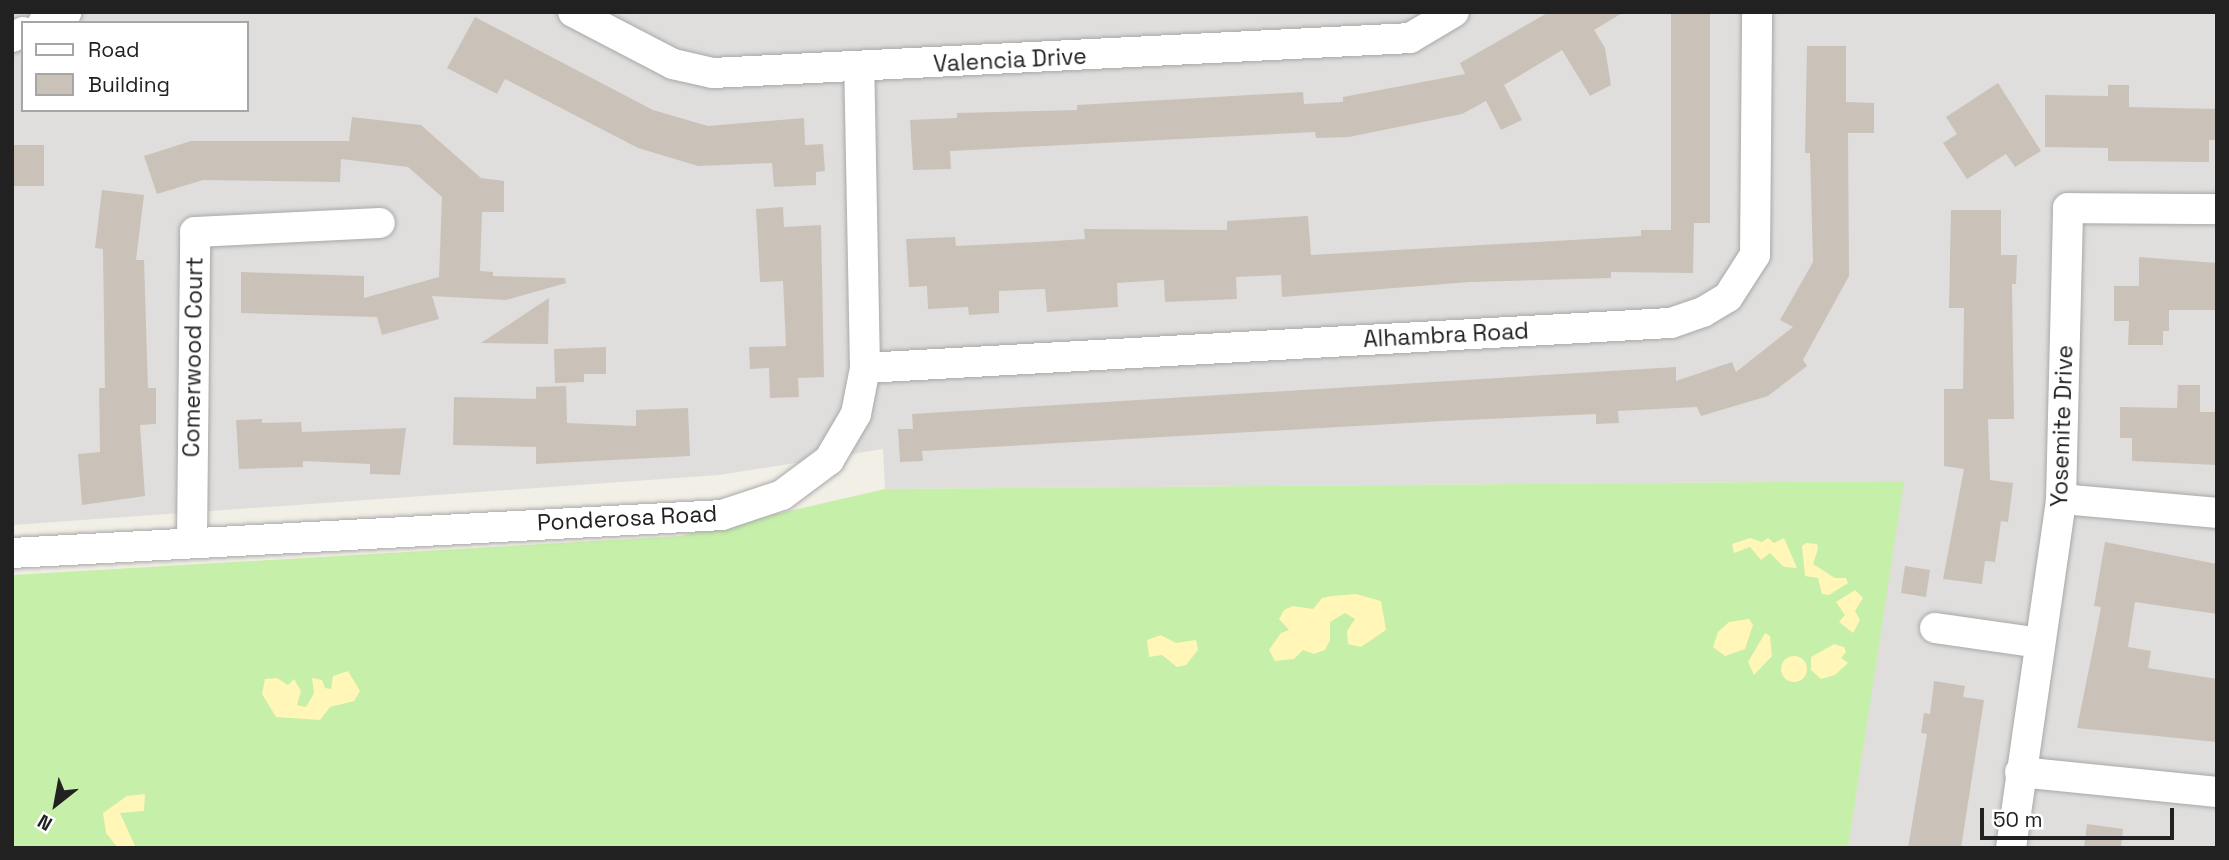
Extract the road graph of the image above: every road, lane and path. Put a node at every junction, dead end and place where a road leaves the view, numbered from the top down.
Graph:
1 (67, 12) edge
2 (573, 12) edge
3 (1454, 12) edge
4 (1757, 12) edge
5 (47, 21) edge
6 (859, 69) junction
7 (2217, 209) edge
8 (380, 223) dead end
9 (865, 368) junction
10 (2061, 499) junction
11 (2217, 513) edge
12 (192, 541) junction
13 (12, 553) edge
14 (1935, 628) dead end
15 (2040, 643) junction
16 (2020, 772) junction
17 (2217, 792) edge
18 (2011, 848) edge

1 - 5 street
2 - 6 street, Valencia Drive
3 - 6 street, Valencia Drive
4 - 9 street, Alhambra Road
6 - 9 street, Ponderosa Road
7 - 10 street, Yosemite Drive
8 - 12 street, Comerwood Court
9 - 12 street, Ponderosa Road
10 - 11 street
10 - 15 street, Yosemite Drive
12 - 13 street, Ponderosa Road
14 - 15 street
15 - 16 street, Yosemite Drive
16 - 17 street
16 - 18 street, Yosemite Drive

